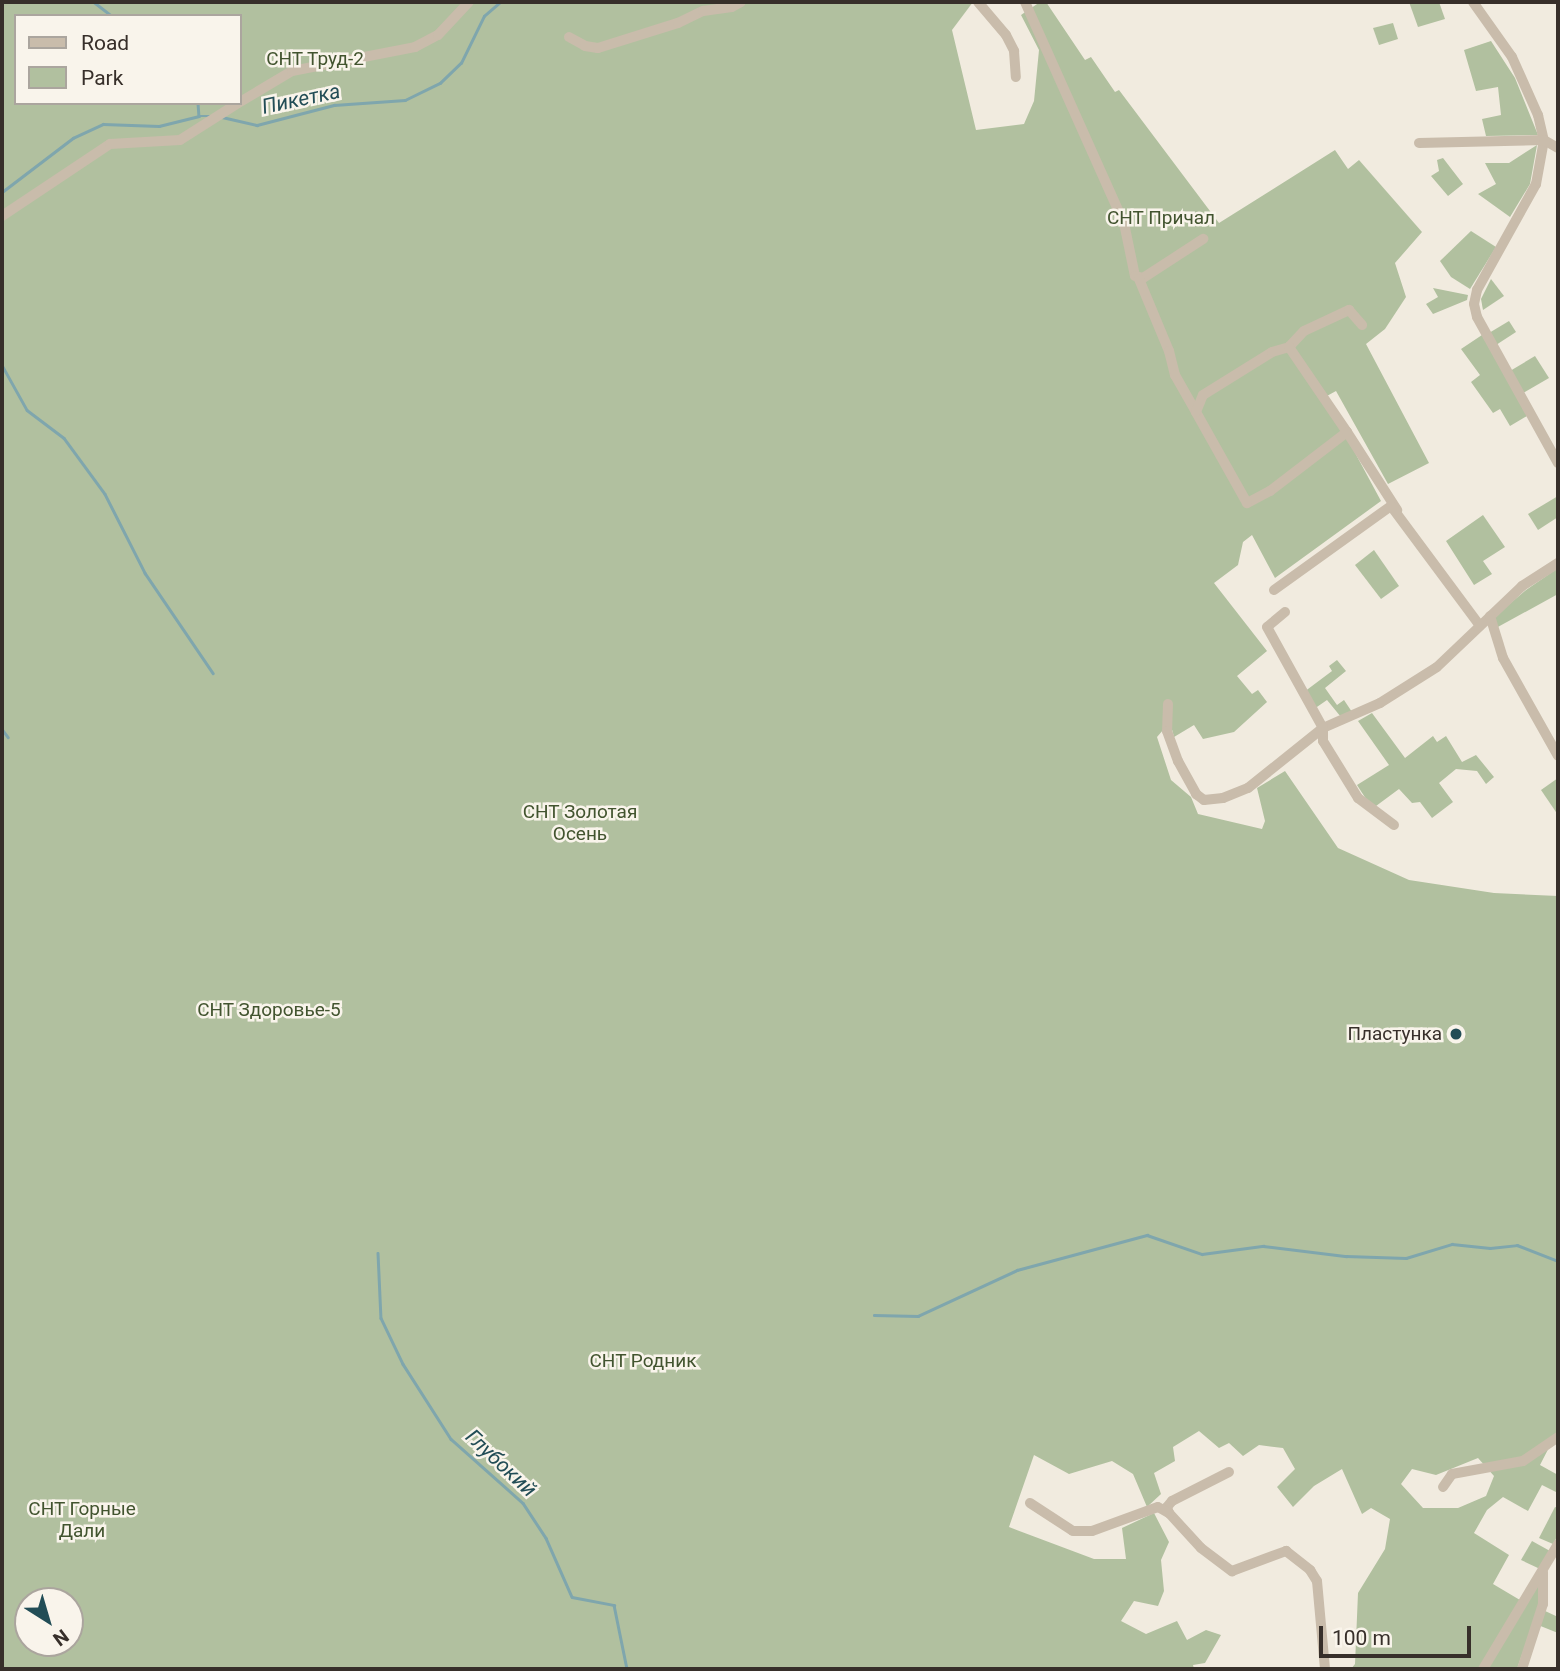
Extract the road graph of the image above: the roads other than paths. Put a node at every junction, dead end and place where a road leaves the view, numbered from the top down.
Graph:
1 (469, 2) edge
2 (741, 2) edge
3 (978, 2) edge
4 (1025, 2) edge
5 (1473, 2) edge
6 (569, 37) dead end
7 (1016, 77) dead end
8 (242, 101) edge
9 (236, 105) edge
10 (1544, 140) junction
11 (1419, 143) dead end
12 (1558, 148) edge
13 (2, 216) edge
14 (1203, 239) dead end
15 (1139, 278) junction
16 (1362, 325) dead end
17 (1289, 347) junction
18 (1196, 412) junction
19 (1348, 432) junction
20 (1558, 463) edge
21 (1397, 510) junction
22 (1558, 563) edge
23 (1274, 590) dead end
24 (1284, 612) dead end
25 (1490, 616) junction
26 (1480, 626) junction
27 (1168, 704) dead end
28 (1323, 728) junction
29 (1558, 755) edge
30 (1394, 825) dead end
31 (1558, 1437) edge
32 (1228, 1472) dead end
33 (1443, 1486) dead end
34 (1030, 1503) dead end
35 (1169, 1513) junction
36 (1558, 1544) edge
37 (1543, 1572) junction
38 (1325, 1669) edge
39 (1483, 1669) edge
40 (1522, 1669) edge

1 - 8 street
2 - 6 street
3 - 7 street
4 - 15 street
5 - 10 street
9 - 13 street
10 - 11 street
10 - 12 street
10 - 20 street
14 - 15 street
15 - 18 street
16 - 17 street
17 - 18 street
17 - 19 street
18 - 19 street
19 - 21 street
21 - 23 street
21 - 26 street
22 - 25 street
24 - 28 street
25 - 26 street
25 - 29 street
26 - 28 street
27 - 28 street
28 - 30 street
31 - 33 street
32 - 35 street
34 - 35 street
35 - 38 street
36 - 37 street
37 - 39 street
37 - 40 street

